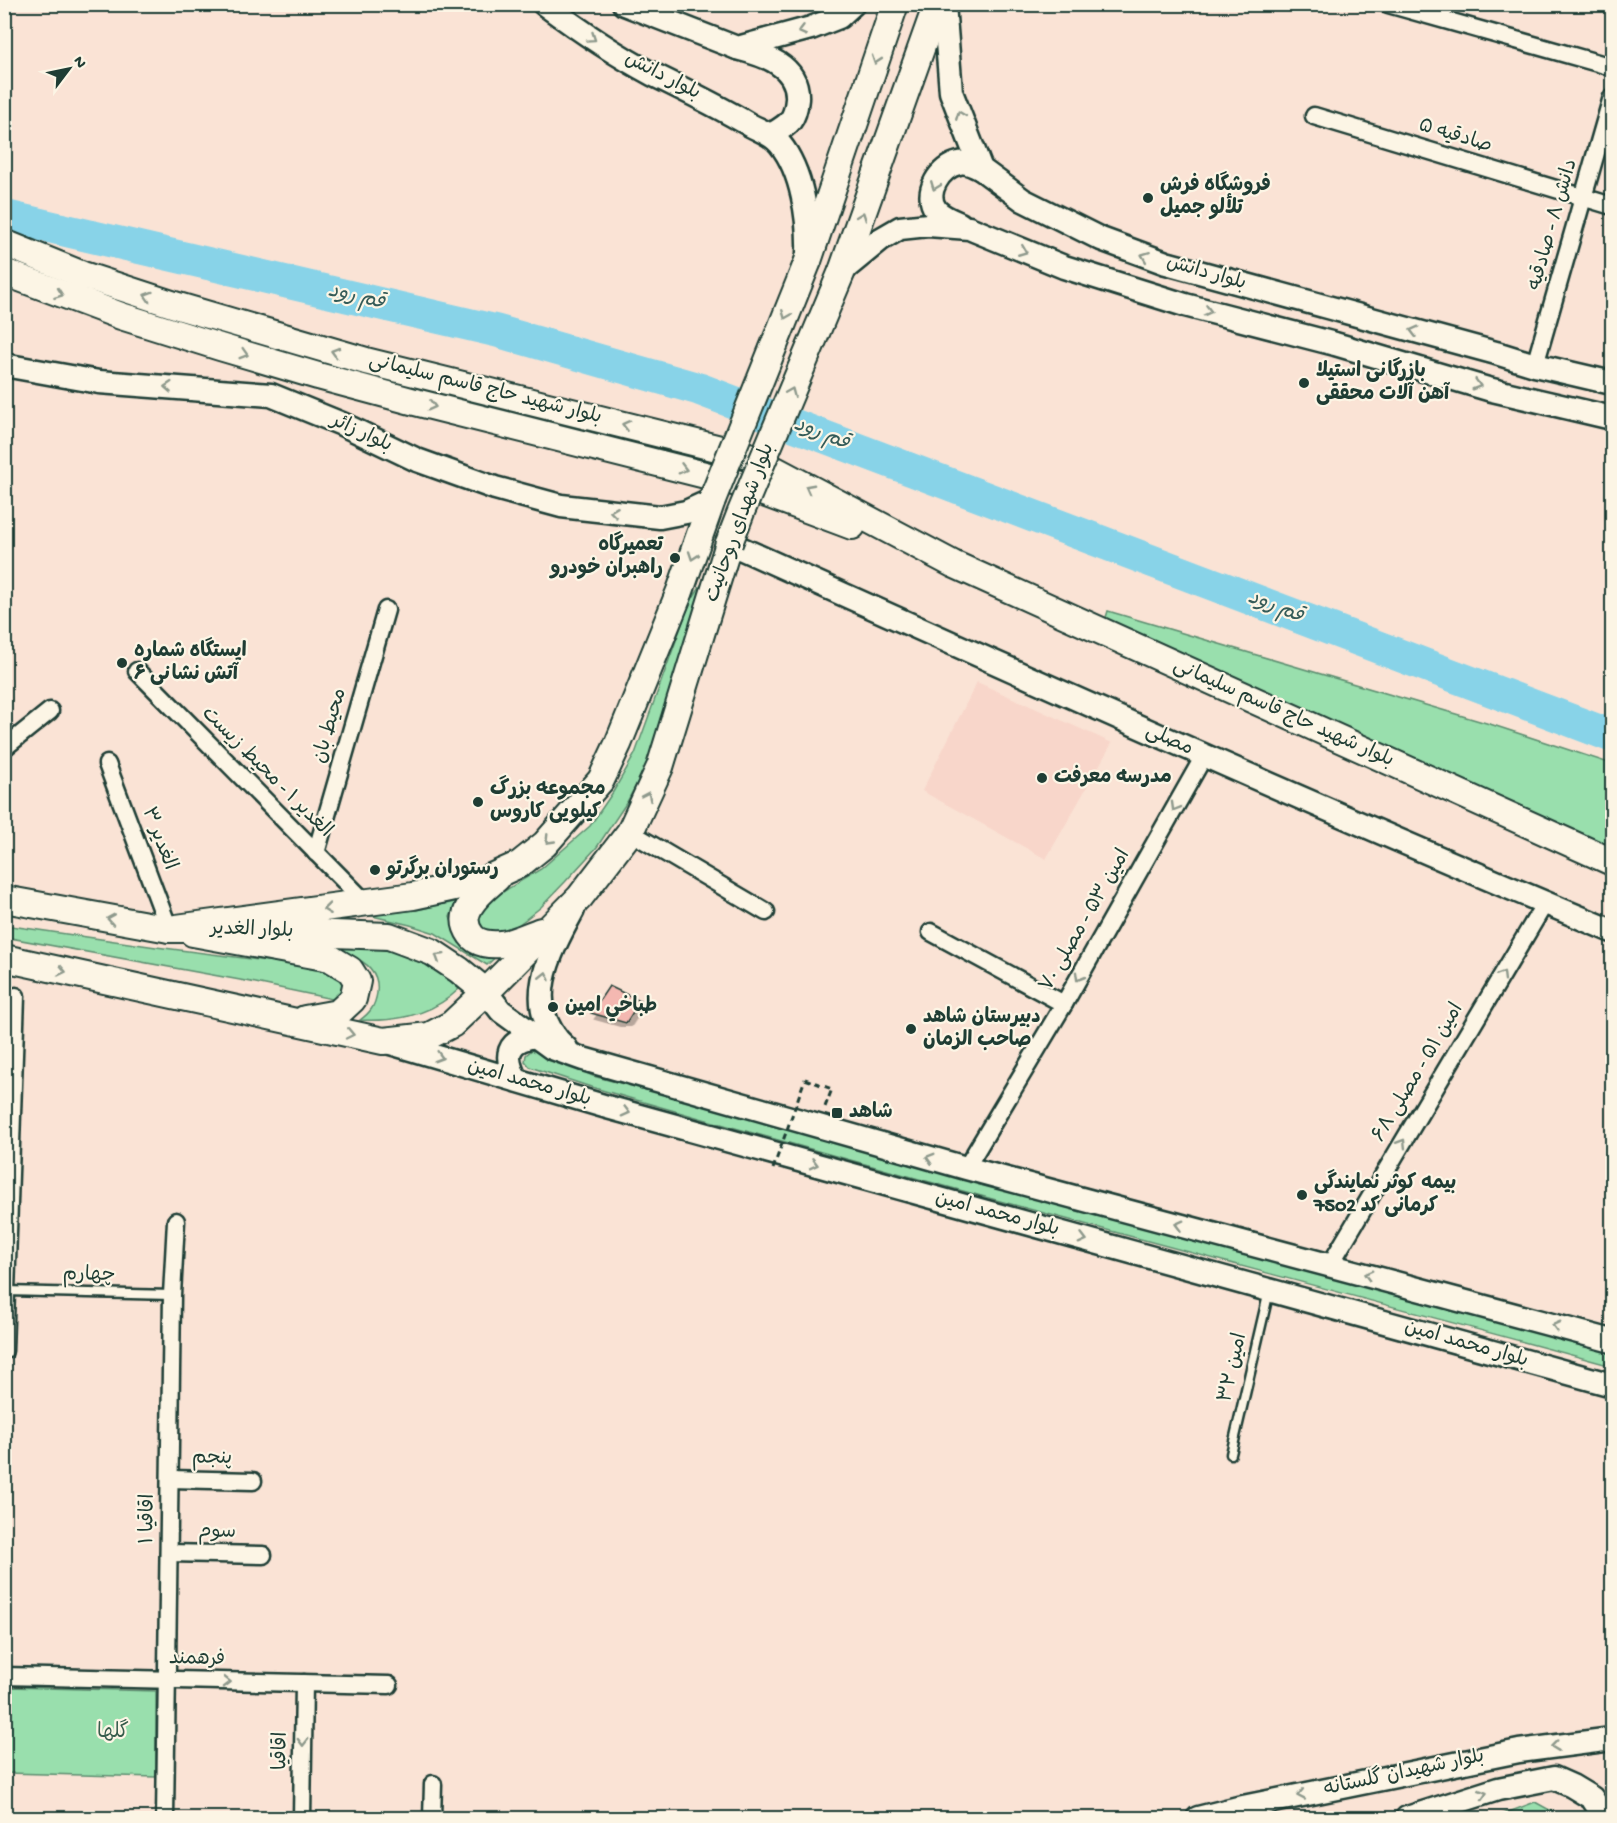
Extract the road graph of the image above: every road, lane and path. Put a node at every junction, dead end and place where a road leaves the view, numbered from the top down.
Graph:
1 (544, 4) edge
2 (624, 4) edge
3 (853, 4) edge
4 (895, 4) edge
5 (937, 4) edge
6 (944, 4) edge
7 (1388, 4) edge
8 (737, 48) junction
9 (1612, 67) edge
10 (1612, 97) edge
11 (1314, 116) dead end
12 (776, 140) junction
13 (981, 169) junction
14 (1583, 198) junction
15 (1612, 206) edge
16 (969, 228) junction
17 (4, 243) edge
18 (808, 261) junction
19 (843, 271) junction
20 (4, 272) edge
21 (4, 365) edge
22 (1535, 365) junction
23 (1612, 383) edge
24 (1612, 418) edge
25 (711, 500) junction
26 (729, 543) junction
27 (954, 564) junction
28 (386, 610) dead end
29 (137, 671) dead end
30 (50, 711) dead end
31 (4, 748) edge
32 (1204, 756) junction
33 (107, 764) dead end
34 (630, 832) junction
35 (316, 853) junction
36 (1612, 862) edge
37 (504, 872) junction
38 (580, 897) junction
39 (4, 898) edge
40 (366, 903) junction
41 (1545, 903) junction
42 (766, 912) dead end
43 (549, 928) junction
44 (169, 929) junction
45 (1612, 931) edge
46 (931, 932) dead end
47 (4, 958) edge
48 (486, 992) junction
49 (16, 996) dead end
50 (1064, 1004) junction
51 (276, 1017) junction
52 (535, 1036) junction
53 (383, 1041) junction
54 (583, 1059) junction
55 (516, 1080) junction
56 (832, 1089) dead end
57 (966, 1168) junction
58 (773, 1169) dead end
59 (176, 1221) dead end
60 (1329, 1265) junction
61 (1269, 1290) junction
62 (6, 1291) junction
63 (172, 1295) junction
64 (1612, 1341) edge
65 (4, 1351) edge
66 (1612, 1385) edge
67 (1231, 1454) dead end
68 (170, 1479) junction
69 (253, 1481) dead end
70 (170, 1553) junction
71 (263, 1555) dead end
72 (4, 1676) edge
73 (168, 1680) junction
74 (303, 1683) junction
75 (389, 1685) dead end
76 (1612, 1739) edge
77 (433, 1784) dead end
78 (165, 1818) edge
79 (302, 1818) edge
80 (432, 1818) edge
81 (1198, 1818) edge
82 (1407, 1818) edge
83 (1605, 1818) edge

1 -> 12 main road, بلوار دانش
2 - 8 main road
3 -> 8 main road
4 -> 18 main road, بلوار شهدای روحانیت
19 -> 5 main road, بلوار شهدای روحانیت
13 -> 6 main road
7 - 9 street
8 - 12 main road
10 - 14 street, دانش ۸ - صادقیه
11 - 14 street, صادقیه ۵
12 - 18 main road
13 -> 16 main road
22 -> 13 main road, بلوار دانش
14 - 15 street, صادقیه ۵
14 - 22 street, دانش ۸ - صادقیه
16 - 19 main road, بلوار دانش
16 -> 24 main road, بلوار دانش
27 -> 17 main road, بلوار شهید حاج قاسم سلیمانی
18 -> 25 main road, بلوار شهدای روحانیت, bridge
26 -> 19 main road, بلوار شهدای روحانیت, bridge
20 -> 27 main road, بلوار شهید حاج قاسم سلیمانی
25 -> 21 main road, بلوار زائر
22 - 23 main road, بلوار دانش
25 -> 37 main road, بلوار شهدای روحانیت
26 - 32 main road, مصلی
34 -> 26 main road, بلوار شهدای روحانیت
27 - 36 main road, بلوار شهید حاج قاسم سلیمانی
28 - 35 street, محیط بان
29 - 35 street, الغدیر ۱ - محیط زیست
30 - 31 street
32 - 41 main road, مصلی
32 -> 50 street, امین ۵۳ - مصلی ۷۰
33 - 44 street, الغدیر ۳
34 - 38 main road, بلوار شهدای روحانیت
34 - 42 street
35 - 40 street, الغدیر ۱ - محیط زیست
37 - 40 main road
37 - 43 main road
38 - 43 main road, بلوار شهدای روحانیت
54 -> 38 main road
44 -> 39 main road, بلوار الغدیر
40 -> 44 main road
41 - 45 main road, مصلی
60 -> 41 street, امین ۵۱ - مصلی ۶۸
43 - 48 main road, بلوار شهدای روحانیت
48 -> 44 main road, بلوار الغدیر
44 - 51 main road
46 - 50 street
47 -> 51 main road
48 - 52 main road, بلوار محمد امین
48 - 53 main road, بلوار شهدای روحانیت
49 - 62 street
50 - 57 street, امین ۵۳ - مصلی ۷۰
51 -> 53 main road
52 - 54 main road, بلوار محمد امین
52 - 55 main road
53 -> 55 main road, بلوار محمد امین
57 -> 54 main road, بلوار محمد امین
55 -> 61 main road, بلوار محمد امین
56 - 58 path, bridge
60 -> 57 main road, بلوار محمد امین
59 - 63 street, اقاقیا ۱
64 -> 60 main road, بلوار محمد امین
61 - 66 main road, بلوار محمد امین
61 - 67 lane, امین ۳۲
62 - 63 lane, چهارم
62 - 65 street
63 - 68 street, اقاقیا ۱
68 - 69 street, پنجم
68 - 70 street, اقاقیا ۱
70 - 71 street, سوم
70 - 73 street, اقاقیا ۱
72 - 73 street, فرهمند
73 -> 74 street, فرهمند
73 - 78 street, اقاقیا ۱
74 - 75 street, فرهمند
74 -> 79 street, اقاقیا
76 -> 81 main road, بلوار شهیدان گلستانه
77 - 80 street
82 -> 83 main road, بلوار شهیدان گلستانه

